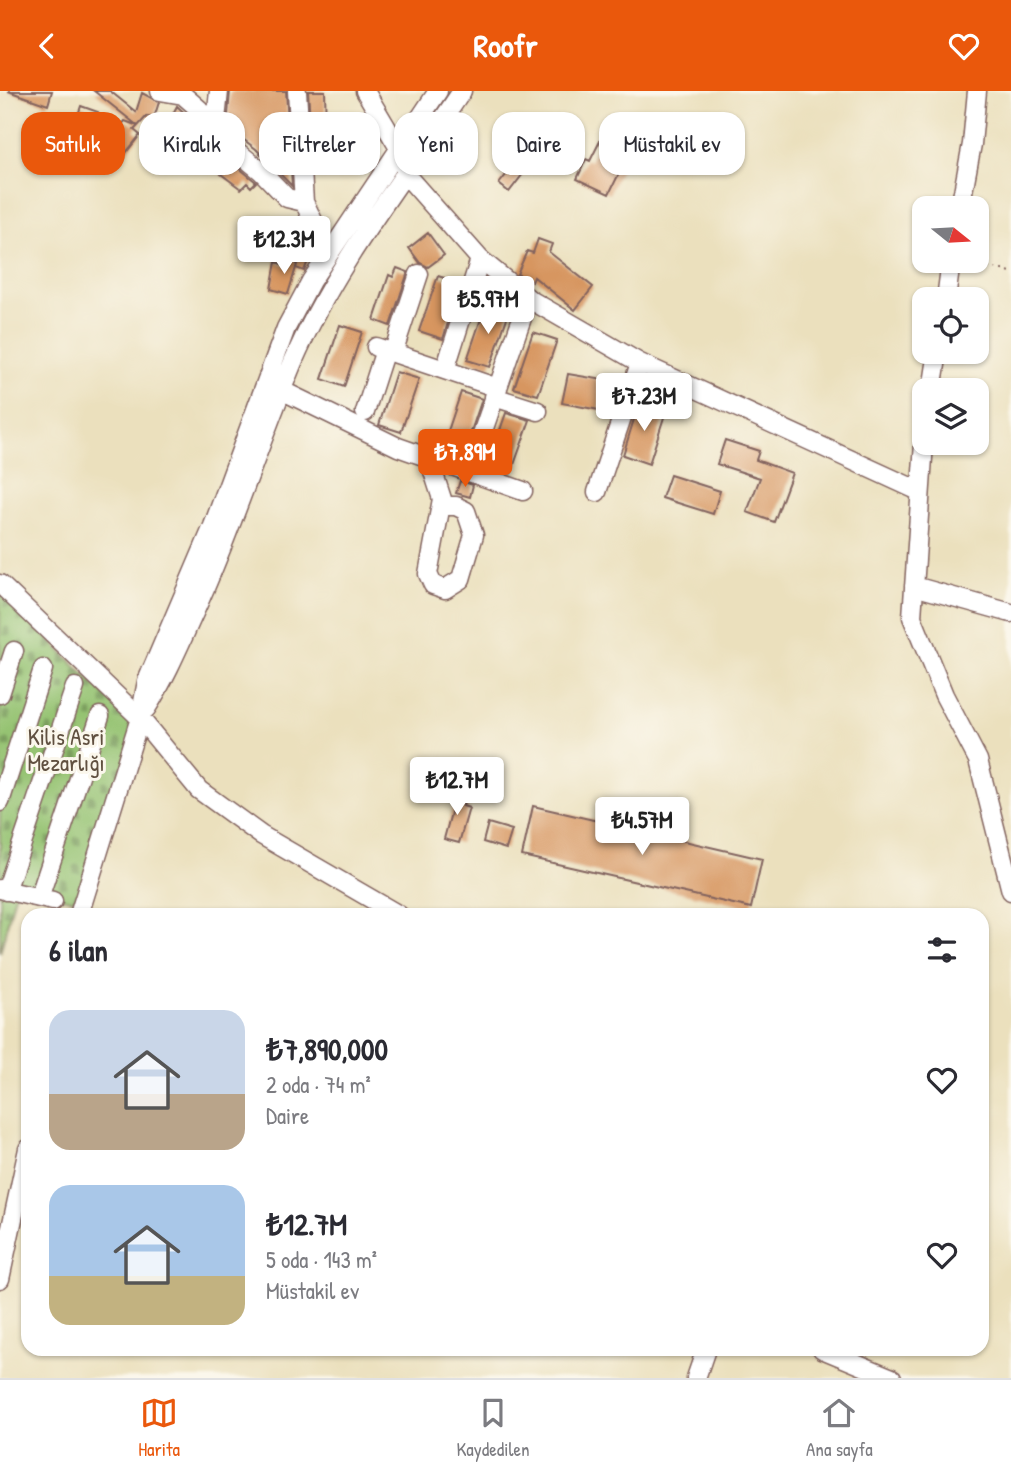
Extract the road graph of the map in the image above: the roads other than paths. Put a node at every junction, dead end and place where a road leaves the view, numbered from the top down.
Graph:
1 (163, 91) edge
2 (219, 91) edge
3 (297, 91) edge
4 (365, 91) edge
5 (438, 91) edge
6 (462, 91) edge
7 (977, 91) edge
8 (201, 112) edge
9 (217, 112) edge
10 (424, 112) edge
11 (448, 112) edge
12 (394, 140) edge
13 (245, 158) edge
14 (394, 159) edge
15 (406, 175) joint
16 (962, 196) edge
17 (304, 202) junction
18 (329, 254) junction
19 (481, 260) junction
20 (419, 274) dead end
21 (524, 313) dead end
22 (385, 350) junction
23 (640, 363) junction
24 (445, 370) junction
25 (283, 391) junction
26 (496, 392) junction
27 (538, 411) dead end
28 (365, 412) dead end
29 (923, 455) edge
30 (429, 459) junction
31 (472, 460) dead end
32 (523, 491) dead end
33 (919, 491) junction
34 (597, 492) dead end
35 (442, 506) dead end
36 (0, 584) edge
37 (914, 586) junction
38 (1011, 613) edge
39 (14, 651) dead end
40 (44, 670) dead end
41 (75, 687) dead end
42 (0, 694) edge
43 (100, 716) dead end
44 (140, 718) junction
45 (0, 802) edge
46 (3, 890) edge
47 (1011, 891) edge
48 (51, 900) junction
49 (74, 908) edge
50 (81, 908) edge
51 (387, 908) edge
52 (21, 1182) edge
53 (0, 1279) edge
54 (704, 1356) edge
55 (839, 1356) edge
56 (696, 1378) edge
57 (892, 1378) edge

1 - 8 street
2 - 9 street
3 - 17 street
4 - 12 street
5 - 10 street
6 - 11 street
7 - 16 street
13 - 17 street
14 - 18 street
15 - 19 street
15 - 25 street
17 - 18 street
18 - 44 street
19 - 23 street
19 - 24 street
20 - 22 street
21 - 26 street
22 - 24 street
22 - 28 street
23 - 33 street
23 - 34 street
24 - 26 street
25 - 30 street
25 - 44 street
26 - 27 street
26 - 31 street
29 - 33 street
30 - 32 street
30 - 35 street
33 - 37 street
36 - 44 street
37 - 38 street
37 - 47 street
39 - 42 street
40 - 45 street
41 - 46 street
43 - 48 street
44 - 50 street
44 - 51 street
46 - 48 street
48 - 49 street
52 - 53 street
54 - 56 street
55 - 57 street

